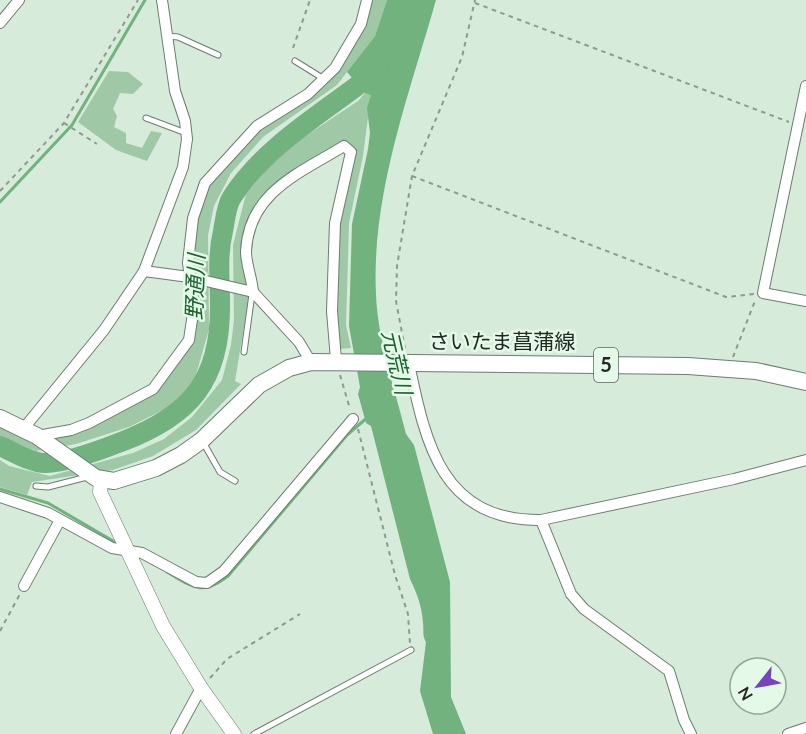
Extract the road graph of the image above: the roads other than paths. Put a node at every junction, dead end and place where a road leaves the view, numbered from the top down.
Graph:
1 (19, 0) edge
2 (162, 0) edge
3 (367, 0) edge
4 (0, 23) edge
5 (167, 36) junction
6 (218, 55) dead end
7 (295, 61) dead end
8 (324, 79) junction
9 (806, 86) edge
10 (146, 118) dead end
11 (186, 133) junction
12 (144, 271) junction
13 (190, 277) junction
14 (251, 291) junction
15 (806, 301) edge
16 (244, 352) dead end
17 (338, 360) junction
18 (311, 362) junction
19 (406, 364) junction
20 (806, 382) edge
21 (0, 418) edge
22 (353, 419) road end
23 (34, 434) junction
24 (202, 440) junction
25 (806, 460) edge
26 (94, 477) junction
27 (235, 481) dead end
28 (36, 486) dead end
29 (0, 497) edge
30 (60, 520) junction
31 (541, 520) junction
32 (127, 550) junction
33 (24, 586) road end
34 (411, 650) road end
35 (201, 688) junction
36 (806, 728) edge
37 (176, 734) edge
38 (234, 734) edge
39 (254, 734) edge
40 (691, 734) edge
41 (788, 734) edge

1 - 4 street
2 - 5 street
3 - 8 street
5 - 6 lane
5 - 11 street
7 - 8 lane
8 - 13 street
9 - 15 street
10 - 11 lane
11 - 12 street
12 - 13 street
12 - 23 street
13 - 14 street
13 - 23 street
14 - 16 lane
14 - 17 street
14 - 18 street
17 - 18 main road, さいたま菖蒲線 / 5
17 - 19 main road, さいたま菖蒲線 / 5
18 - 24 main road, さいたま菖蒲線 / 5
19 - 20 main road, さいたま菖蒲線 / 5
19 - 31 street
21 - 23 main road
22 - 32 street
23 - 26 main road
24 - 26 main road, さいたま菖蒲線 / 5
24 - 27 lane
25 - 31 street
26 - 28 lane
26 - 32 street
29 - 30 street
30 - 32 street
30 - 33 street
31 - 40 street
32 - 35 street
34 - 39 lane
35 - 37 street
35 - 38 street
36 - 41 street

